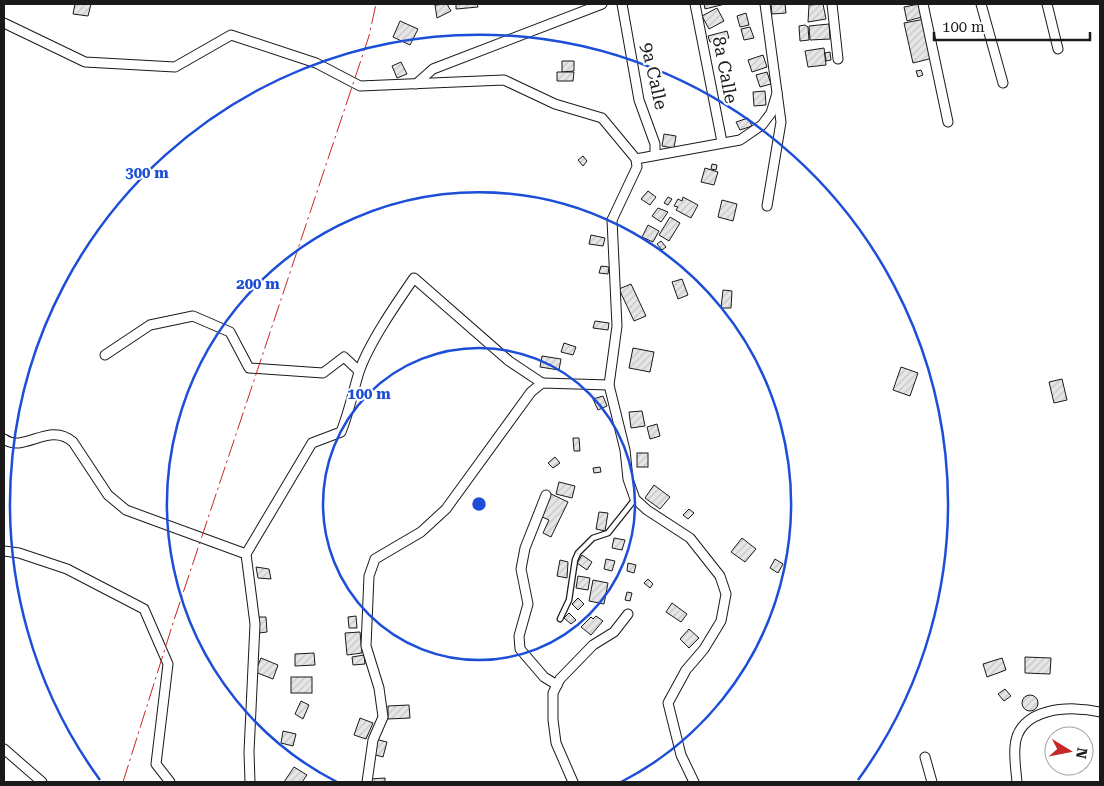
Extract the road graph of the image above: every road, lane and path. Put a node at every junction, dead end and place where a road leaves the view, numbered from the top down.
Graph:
1 (602, 4) edge
2 (622, 4) edge
3 (696, 4) edge
4 (765, 4) edge
5 (832, 4) edge
6 (923, 4) edge
7 (981, 4) edge
8 (1047, 4) edge
9 (4, 23) edge
10 (1058, 49) dead end
11 (838, 59) dead end
12 (1003, 83) dead end
13 (416, 84) junction
14 (778, 91) junction
15 (948, 122) dead end
16 (722, 142) junction
17 (655, 155) junction
18 (636, 159) junction
19 (767, 206) dead end
20 (105, 355) dead end
21 (359, 371) junction
22 (542, 383) junction
23 (610, 385) junction
24 (4, 439) edge
25 (546, 495) dead end
26 (635, 499) junction
27 (4, 551) edge
28 (246, 554) junction
29 (628, 614) dead end
30 (560, 619) dead end
31 (557, 685) junction
32 (1100, 712) edge
33 (4, 749) edge
34 (926, 758) dead end
35 (42, 782) edge
36 (170, 782) edge
37 (250, 782) edge
38 (366, 782) edge
39 (573, 782) edge
40 (694, 782) edge
41 (932, 782) edge
42 (1017, 782) edge

1 - 13 street
2 - 17 street, 9a Calle
3 - 16 street, 8a Calle
4 - 14 street
5 - 11 street
6 - 15 street
7 - 12 street
8 - 10 street
9 - 13 street
13 - 18 street
14 - 16 street
14 - 19 street
16 - 17 street
17 - 18 street
18 - 23 street
20 - 21 street
21 - 22 street
21 - 28 street
22 - 23 street
22 - 38 street
23 - 26 street
24 - 28 street
25 - 31 street
26 - 30 lane
26 - 40 street
27 - 36 street
28 - 37 street
29 - 31 street
31 - 39 street
32 - 42 street
33 - 35 street
34 - 41 street

